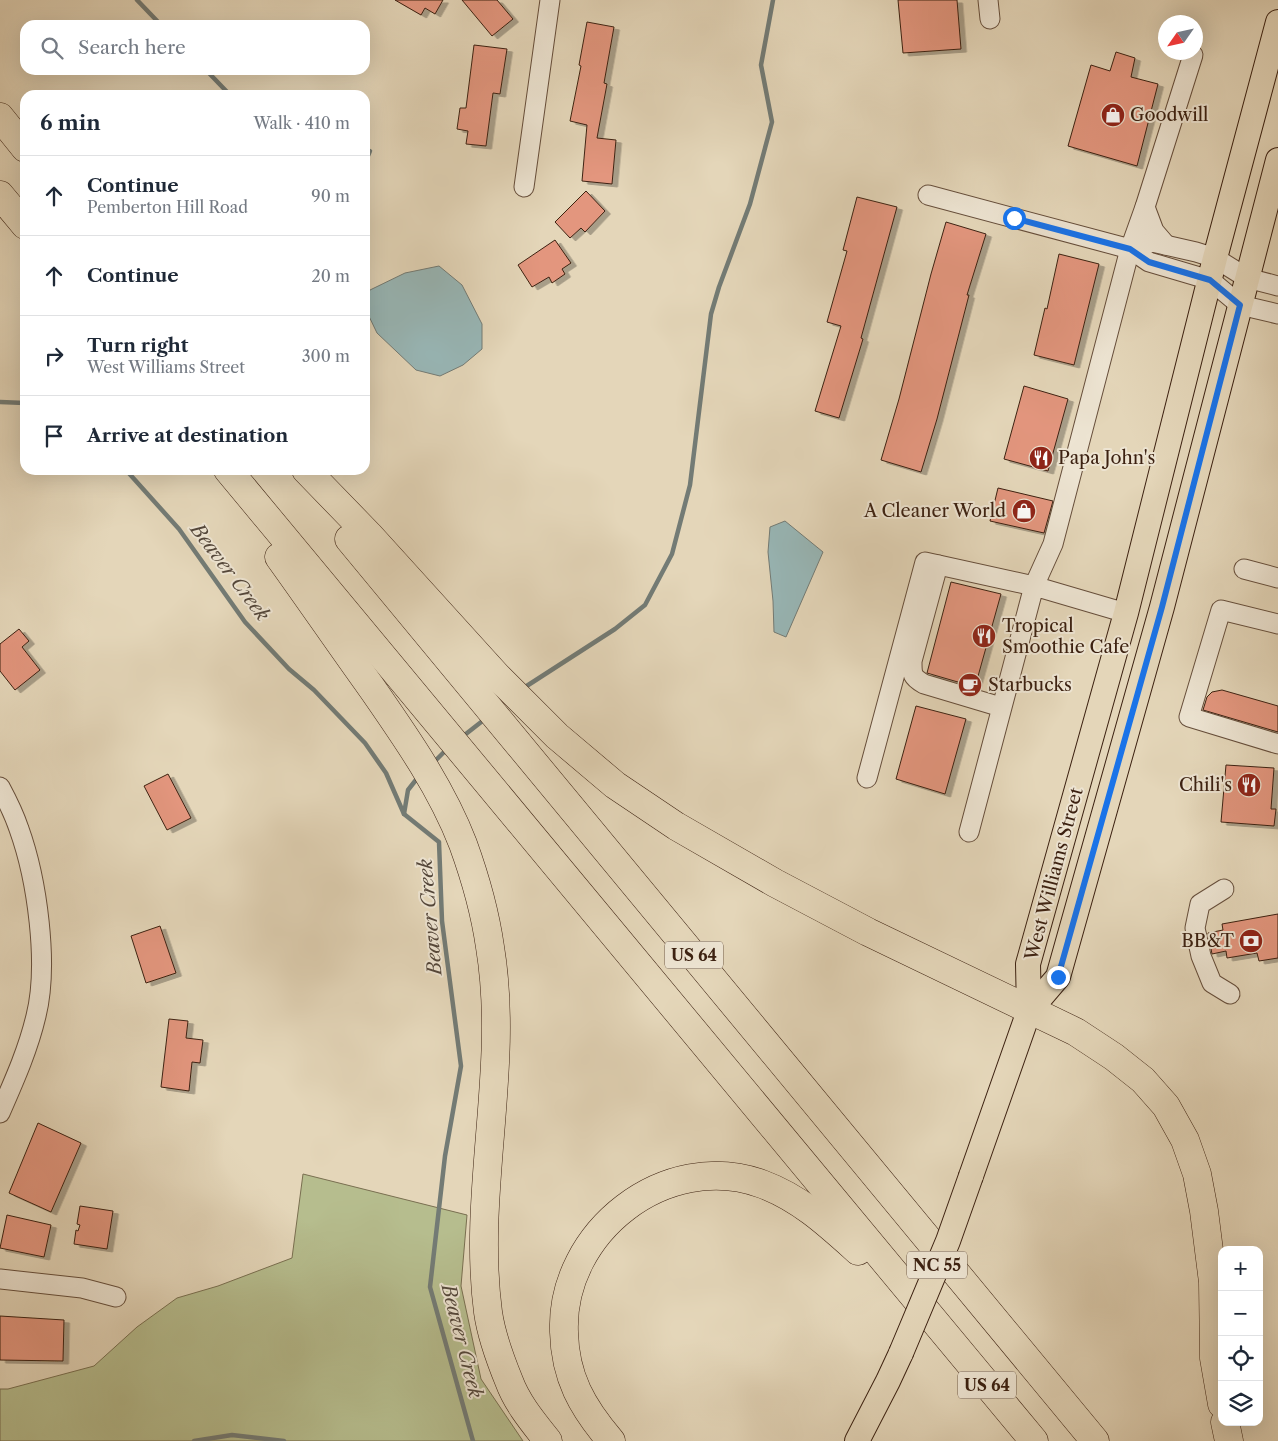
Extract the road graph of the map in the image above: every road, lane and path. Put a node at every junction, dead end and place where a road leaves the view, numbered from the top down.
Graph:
1 (550, 0) edge
2 (988, 0) edge
3 (990, 19) dead end
4 (1278, 22) edge
5 (1191, 60) edge
6 (0, 117) edge
7 (20, 142) edge
8 (1278, 160) edge
9 (524, 187) dead end
10 (0, 195) edge
11 (928, 195) dead end
12 (1145, 208) junction
13 (20, 219) edge
14 (1166, 245) junction
15 (1130, 249) junction
16 (1213, 269) junction
17 (1247, 278) junction
18 (1278, 286) edge
19 (1240, 305) junction
20 (1278, 314) edge
21 (222, 475) edge
22 (232, 475) edge
23 (296, 475) edge
24 (311, 475) edge
25 (938, 565) junction
26 (1244, 569) dead end
27 (1278, 578) edge
28 (1034, 586) junction
29 (1126, 613) junction
30 (1278, 624) edge
31 (1002, 707) junction
32 (1278, 744) edge
33 (866, 778) dead end
34 (0, 787) edge
35 (969, 832) dead end
36 (1224, 889) dead end
37 (1230, 994) dead end
38 (1029, 1010) junction
39 (0, 1113) edge
40 (0, 1279) edge
41 (116, 1297) dead end
42 (941, 1329) junction
43 (1218, 1381) edge
44 (1226, 1426) edge
45 (548, 1441) edge
46 (611, 1441) edge
47 (857, 1441) edge
48 (1034, 1441) edge
49 (1095, 1441) edge
50 (1229, 1441) edge

1 - 9 street
2 - 3 street
4 - 16 main road, West Williams Street / NC 55
5 - 12 street
6 - 7 highway
8 - 17 main road, West Williams Street / NC 55
10 - 13 highway
11 - 15 street
12 - 14 street
12 - 15 street
14 - 15 street
14 - 16 street
15 - 16 street
15 - 28 street
16 - 17 street
16 - 19 street
16 - 29 main road, West Williams Street / NC 55
17 - 18 street
17 - 19 main road, West Williams Street / NC 55
19 - 20 street
19 - 38 main road, West Williams Street / NC 55
21 - 45 highway
22 - 42 highway, US 64
23 - 49 highway, US 64
24 - 38 highway
25 - 28 street
25 - 31 street
25 - 33 street
26 - 27 street
28 - 29 street
28 - 31 street
29 - 38 main road, West Williams Street / NC 55
30 - 32 street
31 - 35 street
34 - 39 street
36 - 37 street
38 - 43 highway
38 - 47 main road, NC 55, bridge
40 - 41 street
42 - 46 highway
42 - 48 highway, US 64
44 - 50 highway

